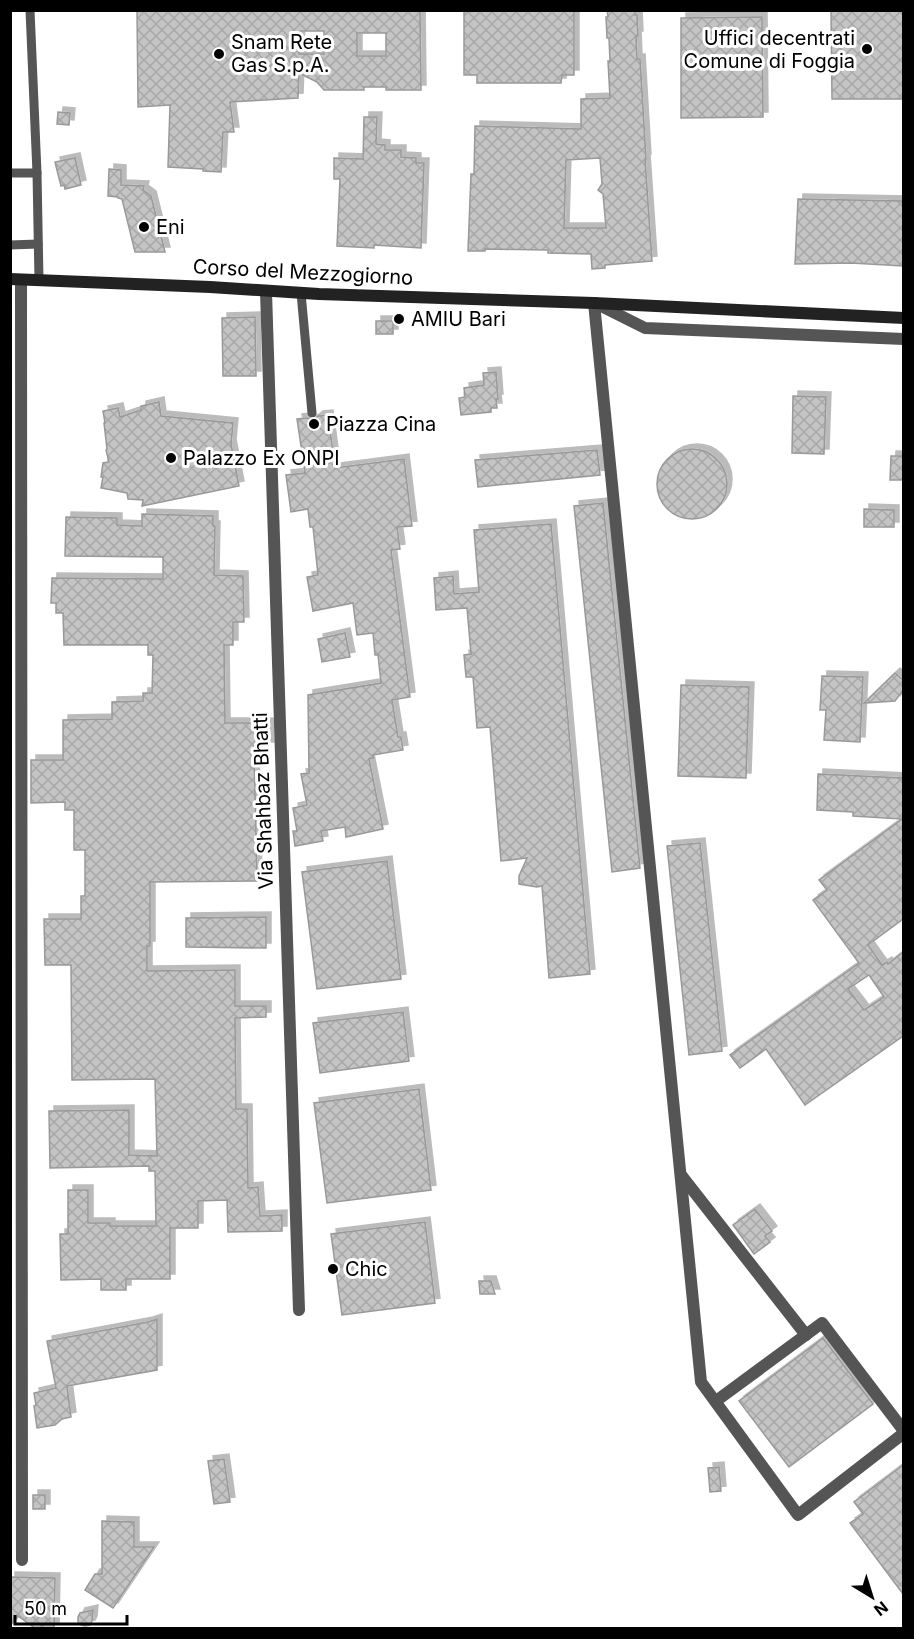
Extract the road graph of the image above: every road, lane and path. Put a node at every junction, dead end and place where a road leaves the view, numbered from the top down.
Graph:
1 (30, 10) edge
2 (10, 173) edge
3 (37, 173) junction
4 (38, 244) junction
5 (10, 245) edge
6 (16, 280) edge
7 (39, 280) junction
8 (266, 291) junction
9 (301, 293) junction
10 (594, 303) junction
11 (903, 318) edge
12 (902, 339) edge
13 (312, 413) dead end
14 (680, 1175) junction
15 (299, 1310) dead end
16 (806, 1335) junction
17 (716, 1401) junction
18 (903, 1432) edge
19 (22, 1560) dead end

1 - 3 lane
2 - 3 lane
3 - 4 lane
4 - 5 lane
4 - 7 lane
6 - 7 main road, Corso del Mezzogiorno
6 - 19 street
7 - 8 main road, Corso del Mezzogiorno
8 - 9 main road, Corso del Mezzogiorno
8 - 15 street, Via Shahbaz Bhatti
9 - 10 main road, Corso del Mezzogiorno
9 - 13 lane
10 - 11 main road, Corso del Mezzogiorno
10 - 12 street, Corso del Mezzogiorno
10 - 14 street
14 - 16 street
14 - 17 street
16 - 17 street
16 - 18 street
17 - 18 street

